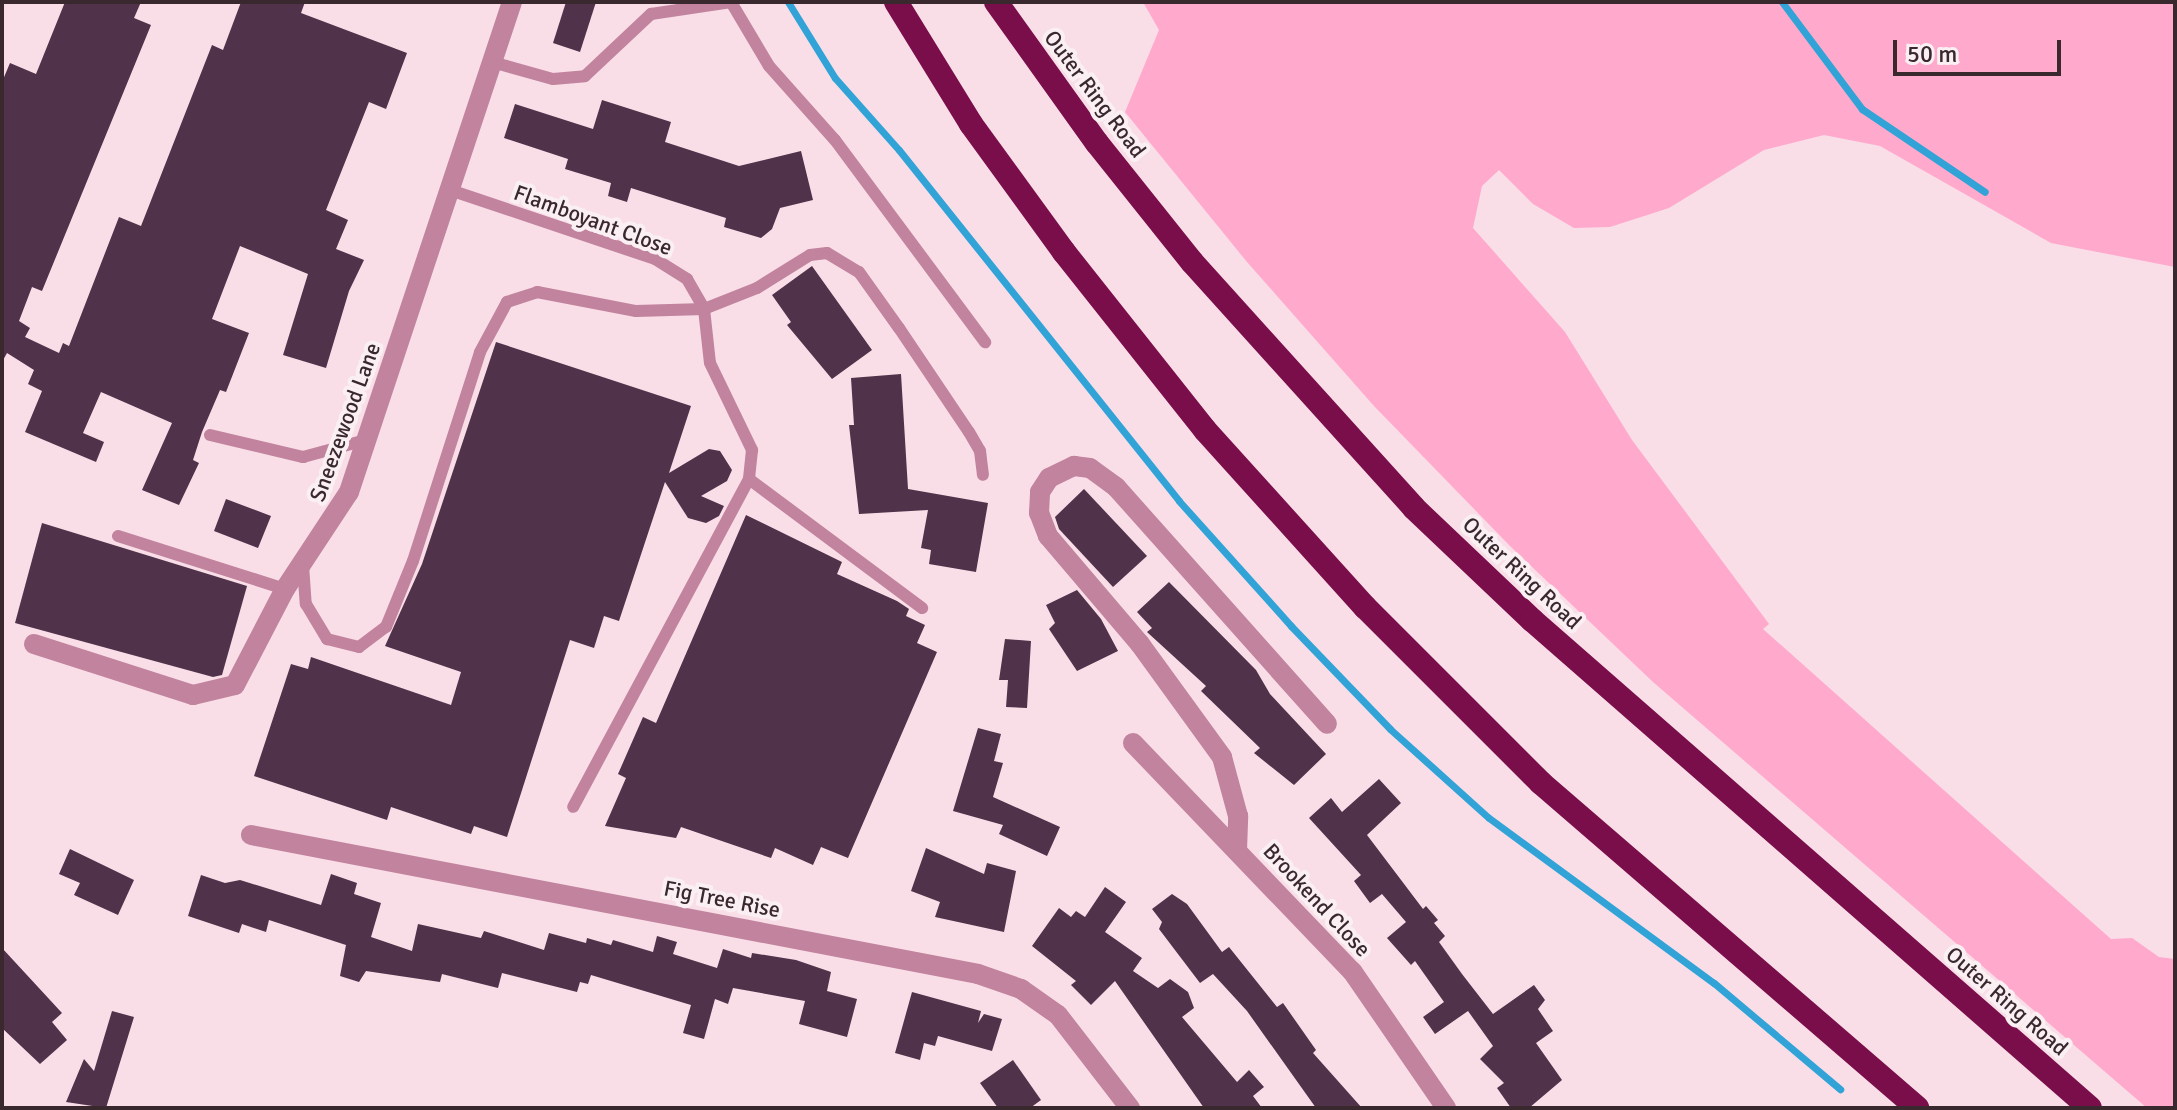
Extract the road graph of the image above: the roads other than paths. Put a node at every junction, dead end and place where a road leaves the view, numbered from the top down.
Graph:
1 (512, 2) edge
2 (731, 2) edge
3 (896, 2) edge
4 (996, 2) edge
5 (492, 62) junction
6 (450, 190) junction
7 (704, 309) junction
8 (985, 342) dead end
9 (210, 435) dead end
10 (366, 440) junction
11 (983, 475) dead end
12 (749, 479) junction
13 (118, 536) dead end
14 (303, 562) junction
15 (285, 589) junction
16 (922, 608) dead end
17 (34, 644) dead end
18 (1327, 724) dead end
19 (1133, 743) dead end
20 (573, 807) dead end
21 (251, 835) dead end
22 (1237, 851) junction
23 (1130, 1108) edge
24 (1446, 1108) edge
25 (1917, 1108) edge
26 (2090, 1108) edge

1 - 5 street, Sneezewood Lane
2 - 5 lane
2 - 8 lane
3 - 25 highway
4 - 26 highway, Outer Ring Road
5 - 6 street, Sneezewood Lane
6 - 7 lane, Flamboyant Close
6 - 10 street, Sneezewood Lane
7 - 11 lane
7 - 12 lane
7 - 14 lane
9 - 10 lane
10 - 14 street, Sneezewood Lane
12 - 16 lane
12 - 20 lane
13 - 15 lane
14 - 15 street, Sneezewood Lane
15 - 17 street, Sneezewood Lane
18 - 22 street
19 - 22 street, Brookend Close
21 - 23 street, Fig Tree Rise
22 - 24 street, Brookend Close

